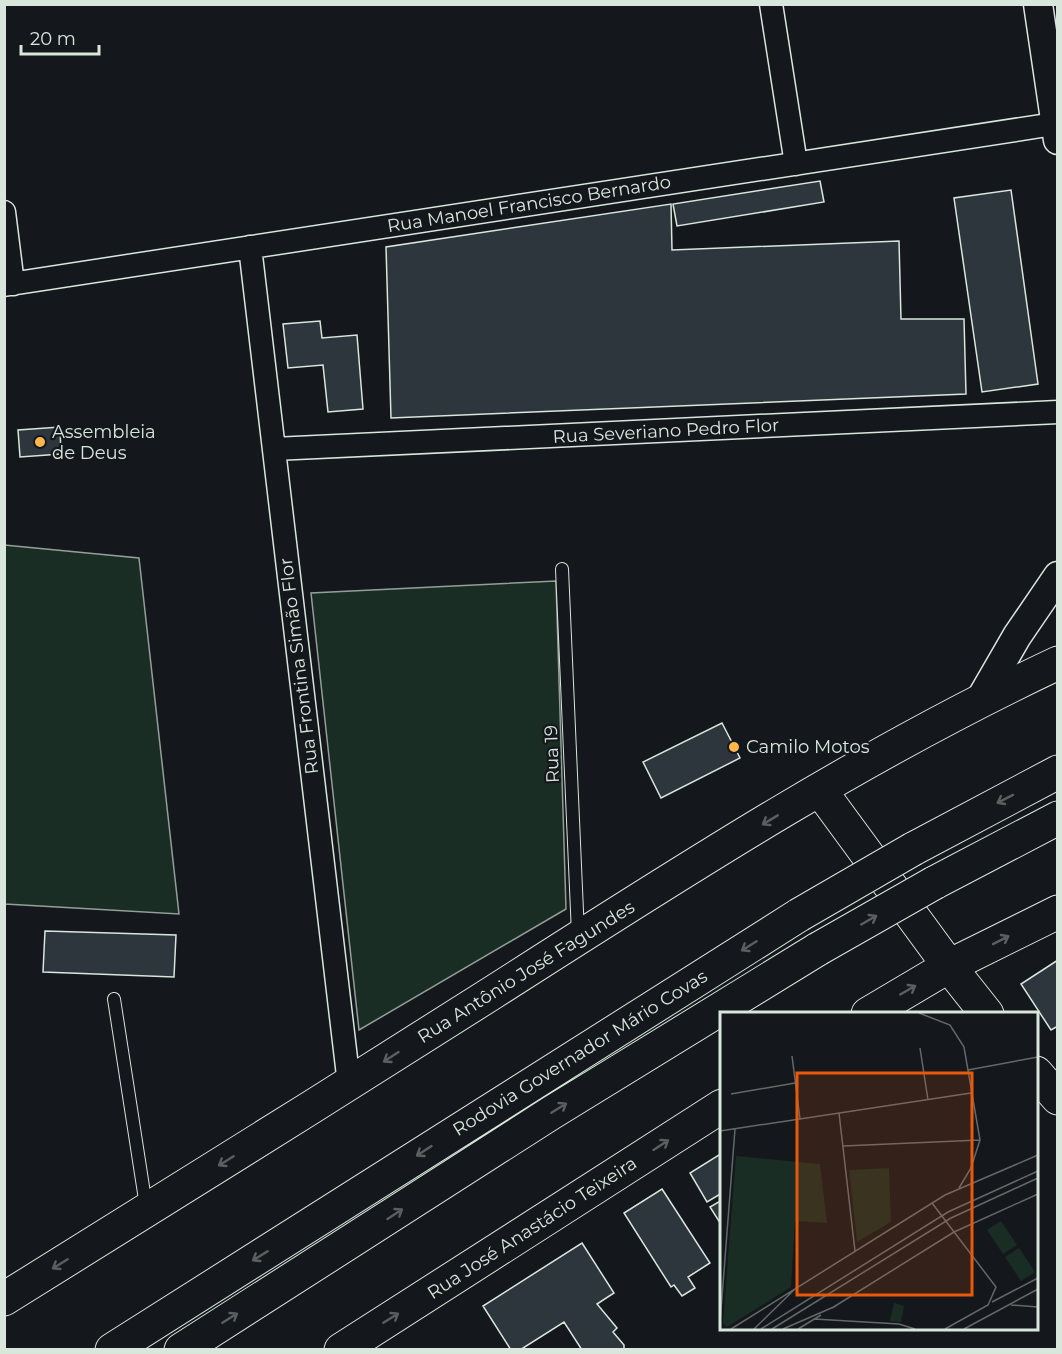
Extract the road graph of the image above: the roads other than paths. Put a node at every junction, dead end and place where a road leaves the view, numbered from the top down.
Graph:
1 (771, 4) edge
2 (1038, 4) edge
3 (1056, 132) edge
4 (796, 164) junction
5 (4, 212) edge
6 (250, 247) junction
7 (9, 285) edge
8 (1058, 412) edge
9 (274, 449) junction
10 (562, 569) dead end
11 (1058, 576) edge
12 (1058, 663) edge
13 (980, 700) junction
14 (1058, 772) edge
15 (820, 790) junction
16 (1058, 818) edge
17 (1058, 912) edge
18 (578, 938) junction
19 (949, 966) junction
20 (114, 999) dead end
21 (871, 1012) edge
22 (985, 1012) edge
23 (1038, 1075) edge
24 (349, 1084) junction
25 (1058, 1098) edge
26 (720, 1107) edge
27 (146, 1211) junction
28 (4, 1299) edge
29 (112, 1350) edge
30 (181, 1350) edge
31 (341, 1350) edge

1 - 4 street
2 - 3 street
3 - 4 street, Rua Manoel Francisco Bernardo
4 - 6 street, Rua Manoel Francisco Bernardo
5 - 7 street
6 - 7 street, Rua Manoel Francisco Bernardo
6 - 9 street, Rua Frontina Simão Flor
8 - 9 street, Rua Severiano Pedro Flor
9 - 24 street, Rua Frontina Simão Flor
10 - 18 lane, Rua 19
11 - 13 street
12 - 13 main road, Rua Antônio José Fagundes
13 - 15 main road, Rua Antônio José Fagundes
14 -> 29 main road, Rodovia Governador Mário Covas, bridge
15 -> 18 main road, Rua Antônio José Fagundes
15 - 19 main road
30 -> 16 main road, Rodovia Governador Mário Covas, bridge
19 -> 17 main road
18 -> 24 main road, Rua Antônio José Fagundes
21 -> 19 main road
19 - 22 main road
20 - 27 lane
23 - 25 main road
24 -> 27 main road, Rua Antônio José Fagundes
31 -> 26 main road, Rua José Anastácio Teixeira
27 -> 28 main road, Rua Antônio José Fagundes

